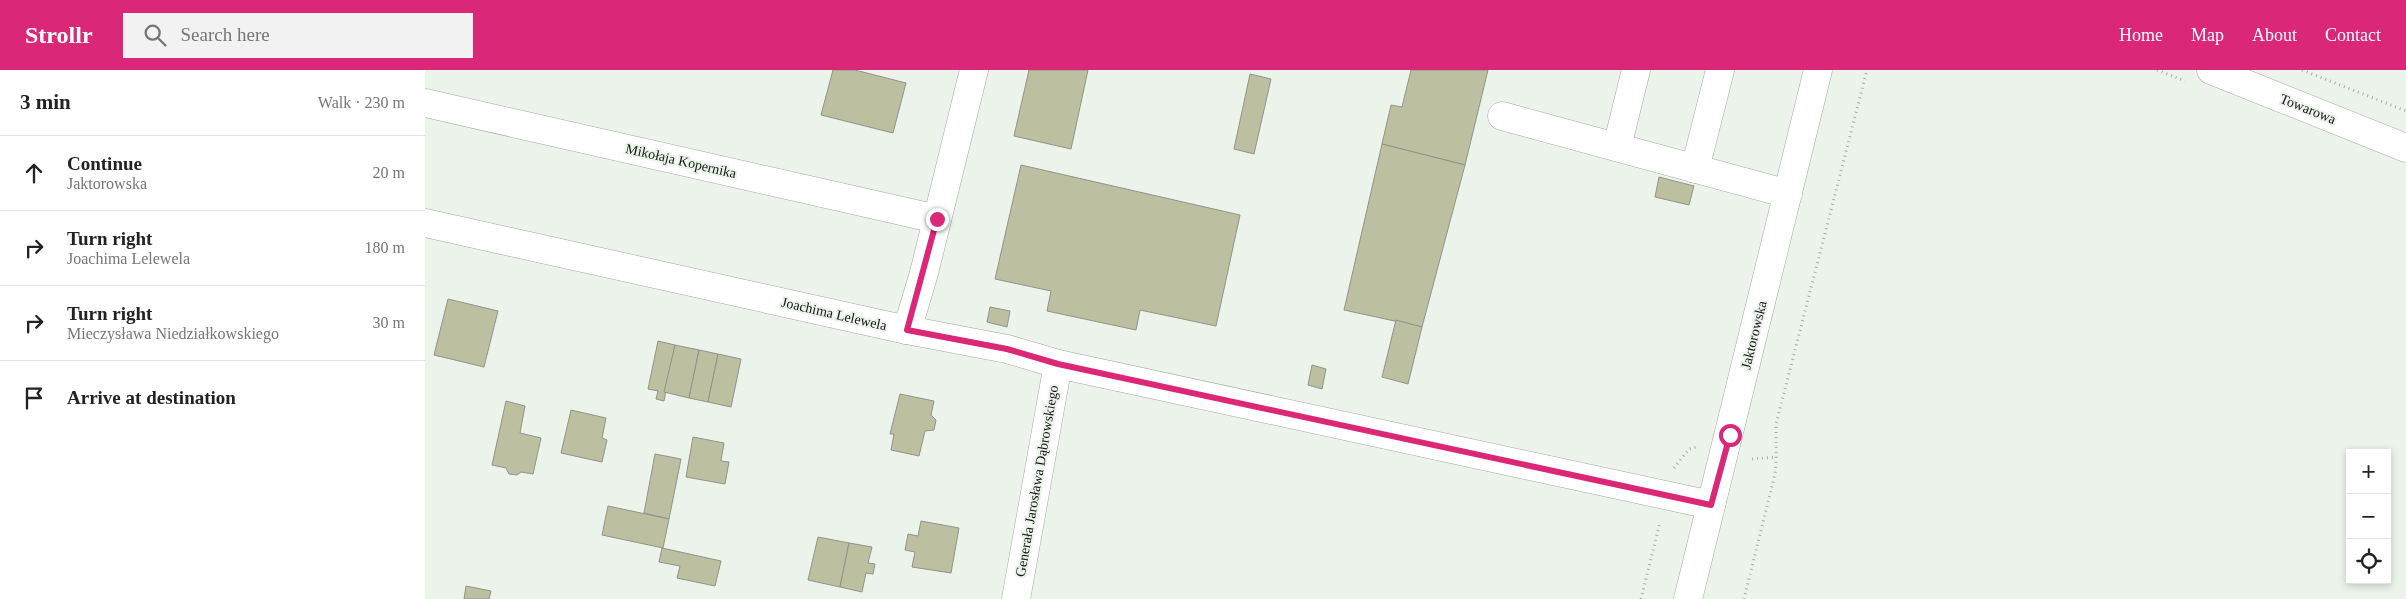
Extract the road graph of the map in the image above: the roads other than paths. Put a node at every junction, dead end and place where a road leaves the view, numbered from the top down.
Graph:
1 (974, 70) edge
2 (1636, 70) edge
3 (1720, 70) edge
4 (1818, 70) edge
5 (2211, 70) edge
6 (425, 102) edge
7 (1502, 116) dead end
8 (1617, 147) junction
9 (2406, 148) edge
10 (1695, 168) junction
11 (1788, 194) junction
12 (937, 219) junction
13 (425, 223) edge
14 (907, 330) junction
15 (1058, 364) junction
16 (1711, 505) junction
17 (1016, 599) edge
18 (1688, 599) edge

1 - 12 street
2 - 8 street
3 - 10 street
4 - 11 street, Jaktorowska
5 - 9 street, Towarowa
6 - 12 street, Mikołaja Kopernika
7 - 8 street
8 - 10 street
10 - 11 street
11 - 16 street, Jaktorowska
12 - 14 street
13 - 14 street, Joachima Lelewela
14 - 15 street, Joachima Lelewela
15 - 16 street, Joachima Lelewela
15 - 17 street, Generała Jarosława Dąbrowskiego
16 - 18 street, Jaktorowska

